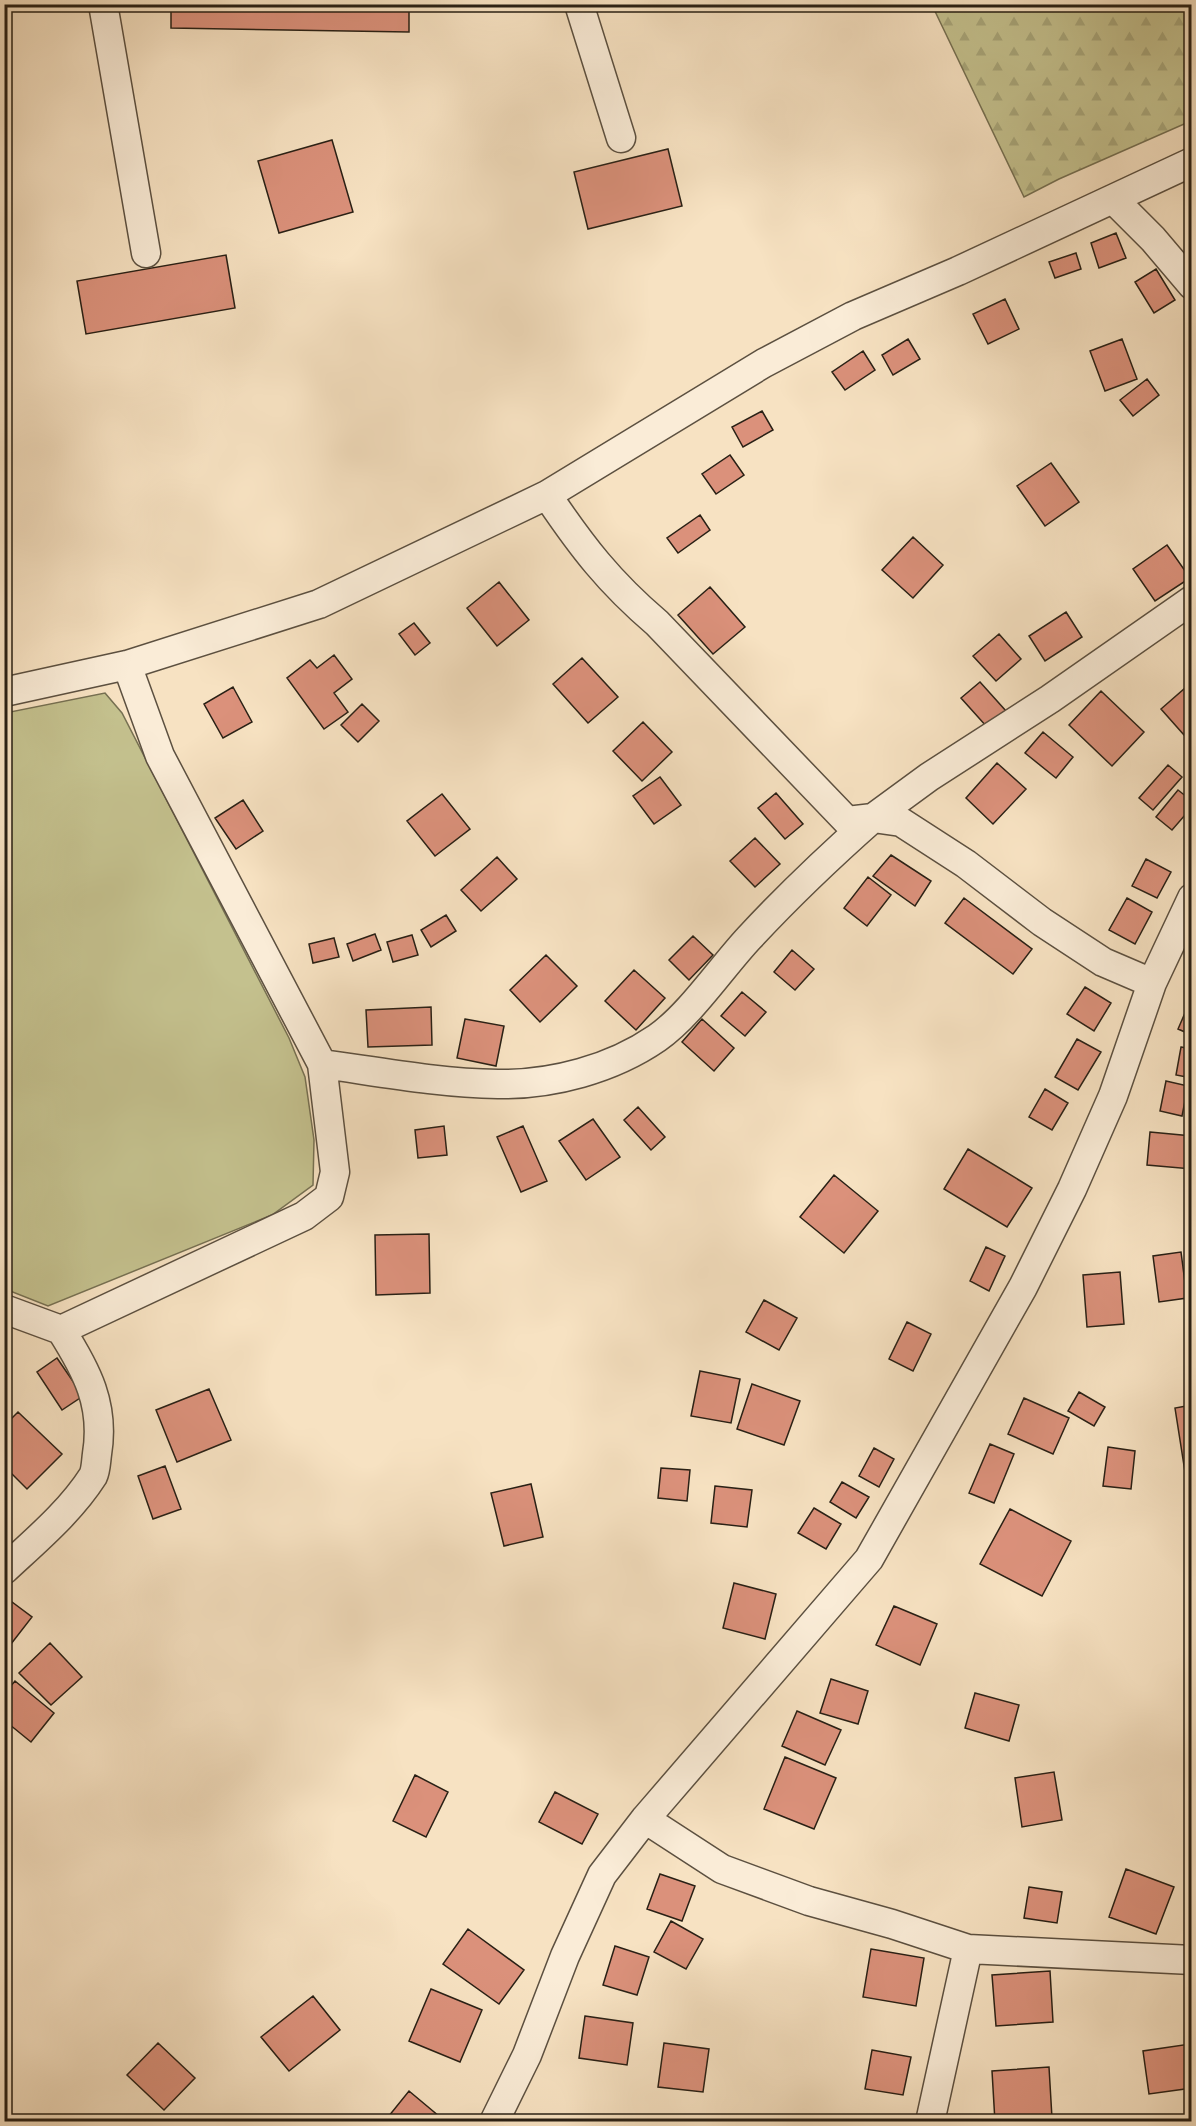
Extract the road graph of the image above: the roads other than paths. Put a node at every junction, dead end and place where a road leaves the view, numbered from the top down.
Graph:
1 (103, 4) edge
2 (579, 4) edge
3 (621, 138) dead end
4 (1191, 162) edge
5 (1113, 200) junction
6 (146, 252) dead end
7 (1191, 285) edge
8 (547, 495) junction
9 (1191, 600) edge
10 (127, 665) junction
11 (4, 692) edge
12 (873, 818) junction
13 (1191, 898) edge
14 (1152, 983) junction
15 (322, 1064) junction
16 (4, 1309) edge
17 (61, 1330) junction
18 (4, 1570) edge
19 (645, 1819) junction
20 (968, 1948) junction
21 (1191, 1960) edge
22 (494, 2121) edge
23 (930, 2121) edge

1 - 6 street
2 - 3 street
4 - 5 street
5 - 7 street
5 - 8 street
8 - 10 street
8 - 12 street
9 - 12 street
10 - 11 street
10 - 15 street
12 - 14 street
12 - 15 street
13 - 14 street
14 - 19 street
15 - 17 street
16 - 17 street
17 - 18 street
19 - 20 street
19 - 22 street
20 - 21 street
20 - 23 street

